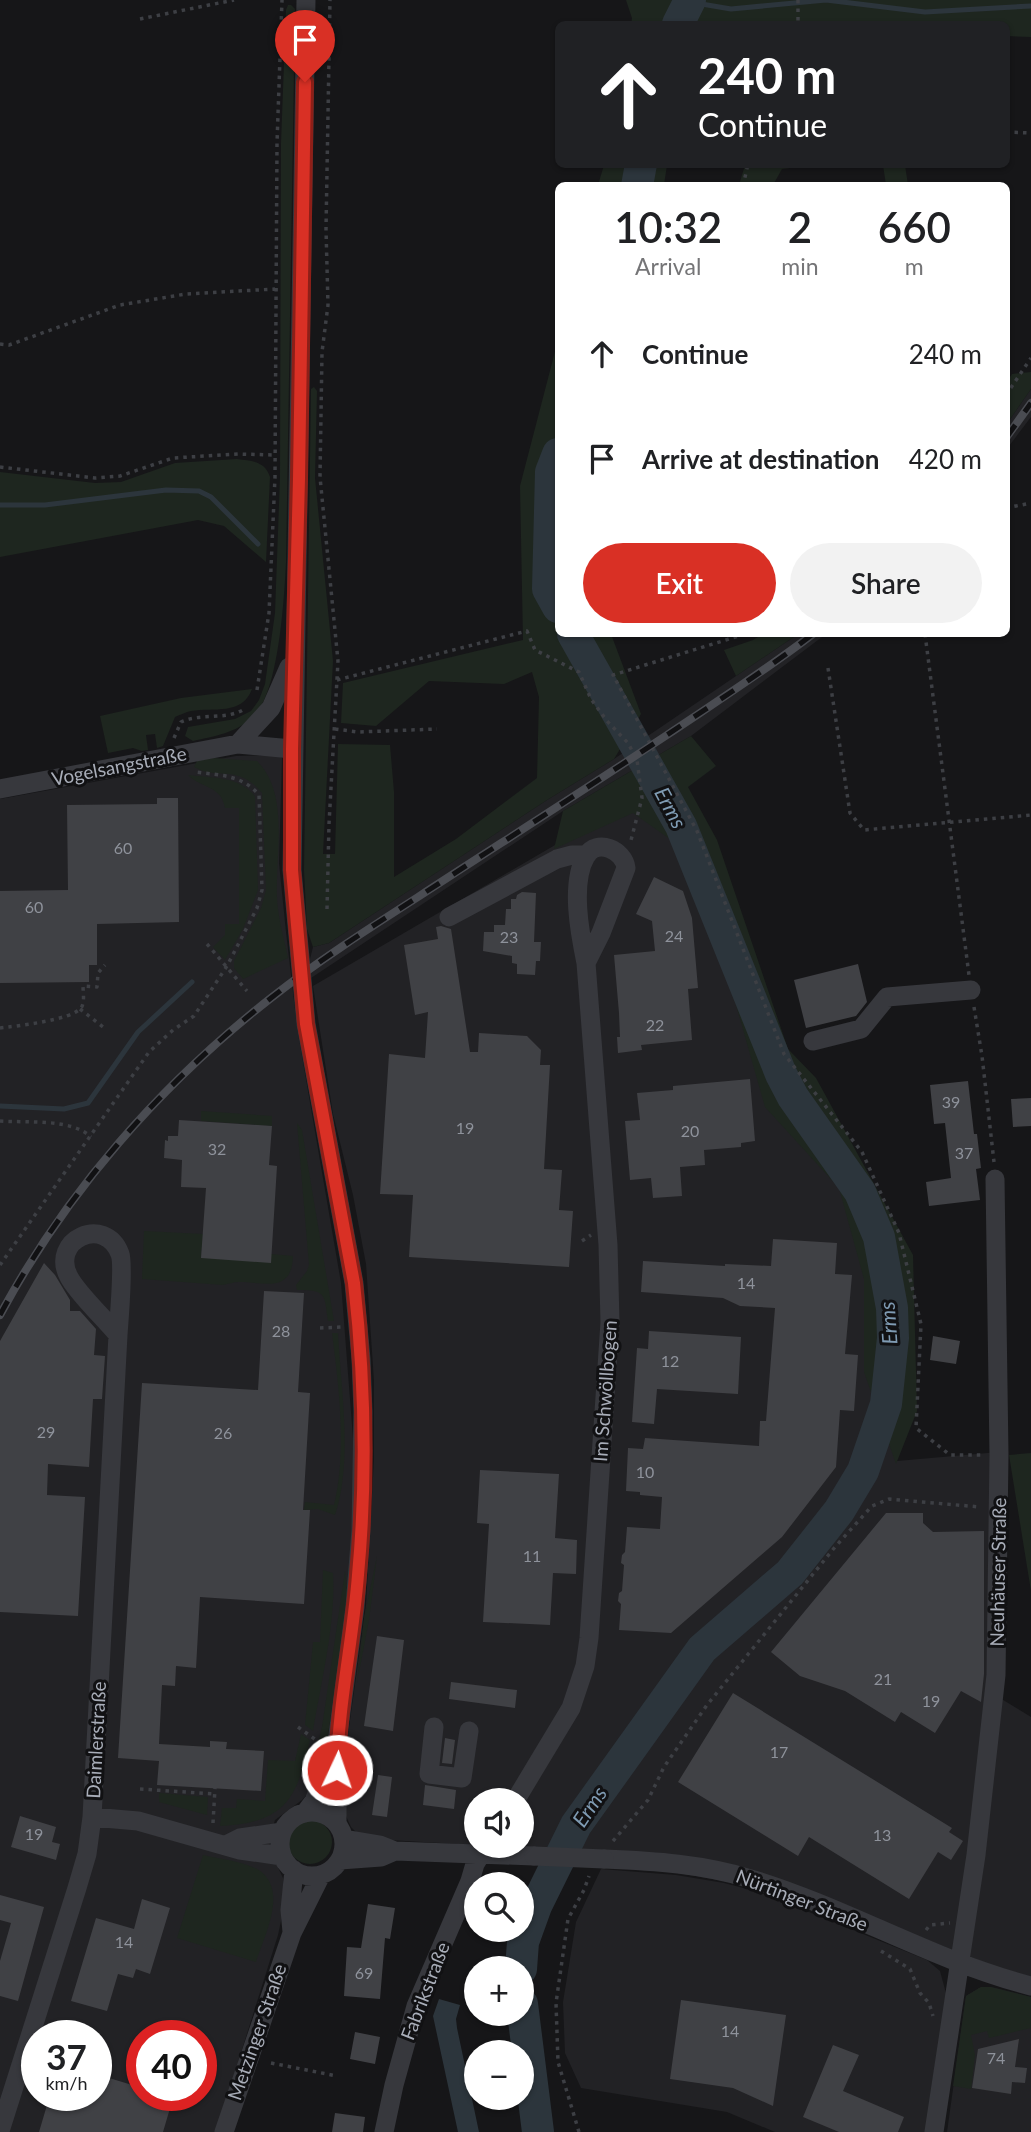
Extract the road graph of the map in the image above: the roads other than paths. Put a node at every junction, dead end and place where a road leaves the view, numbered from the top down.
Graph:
1 (306, 0) edge
2 (295, 651) junction
3 (238, 744) junction
4 (292, 749) junction
5 (0, 789) edge
6 (587, 855) junction
7 (449, 917) dead end
8 (586, 963) junction
9 (971, 990) dead end
10 (813, 1041) dead end
11 (995, 1178) dead end
12 (118, 1335) junction
13 (434, 1727) dead end
14 (469, 1731) dead end
15 (337, 1742) junction
16 (524, 1788) edge
17 (305, 1812) junction
18 (92, 1817) junction
19 (340, 1831) junction
20 (282, 1832) junction
21 (226, 1844) junction
22 (464, 1850) edge
23 (395, 1851) junction
24 (534, 1856) edge
25 (480, 1858) edge
26 (340, 1860) junction
27 (288, 1863) junction
28 (321, 1875) junction
29 (292, 1933) junction
30 (960, 1963) junction
31 (1031, 1986) edge
32 (0, 2132) edge
33 (224, 2132) edge
34 (384, 2132) edge
35 (934, 2132) edge

1 - 2 street
2 - 3 street
2 - 4 street
3 - 4 street, Vogelsangstraße
3 - 5 street, Vogelsangstraße
4 - 15 street
6 - 7 street
6 - 8 street, Im Schwöllbogen
6 - 8 street
8 - 16 street, Im Schwöllbogen
9 - 10 street
11 - 30 street, Neuhäuser Straße
12 - 12 street, Daimlerstraße
12 - 18 street, Daimlerstraße
13 - 14 street
15 - 17 street
15 - 19 street
17 - 19 street
17 - 20 street
18 - 21 street
18 - 32 street, Daimlerstraße
19 - 23 street, Nürtinger Straße
19 - 26 street
20 - 21 street
20 - 27 street, Metzinger Straße
21 - 27 street
22 - 23 street, Nürtinger Straße
23 - 26 street, Nürtinger Straße
24 - 30 street, Nürtinger Straße, bridge
25 - 34 street, Fabrikstraße
26 - 28 street, Metzinger Straße
27 - 28 street
27 - 29 street, Metzinger Straße
28 - 29 street, Metzinger Straße
29 - 33 street, Metzinger Straße
30 - 31 street, Nürtinger Straße
30 - 35 street, Neuhäuser Straße

